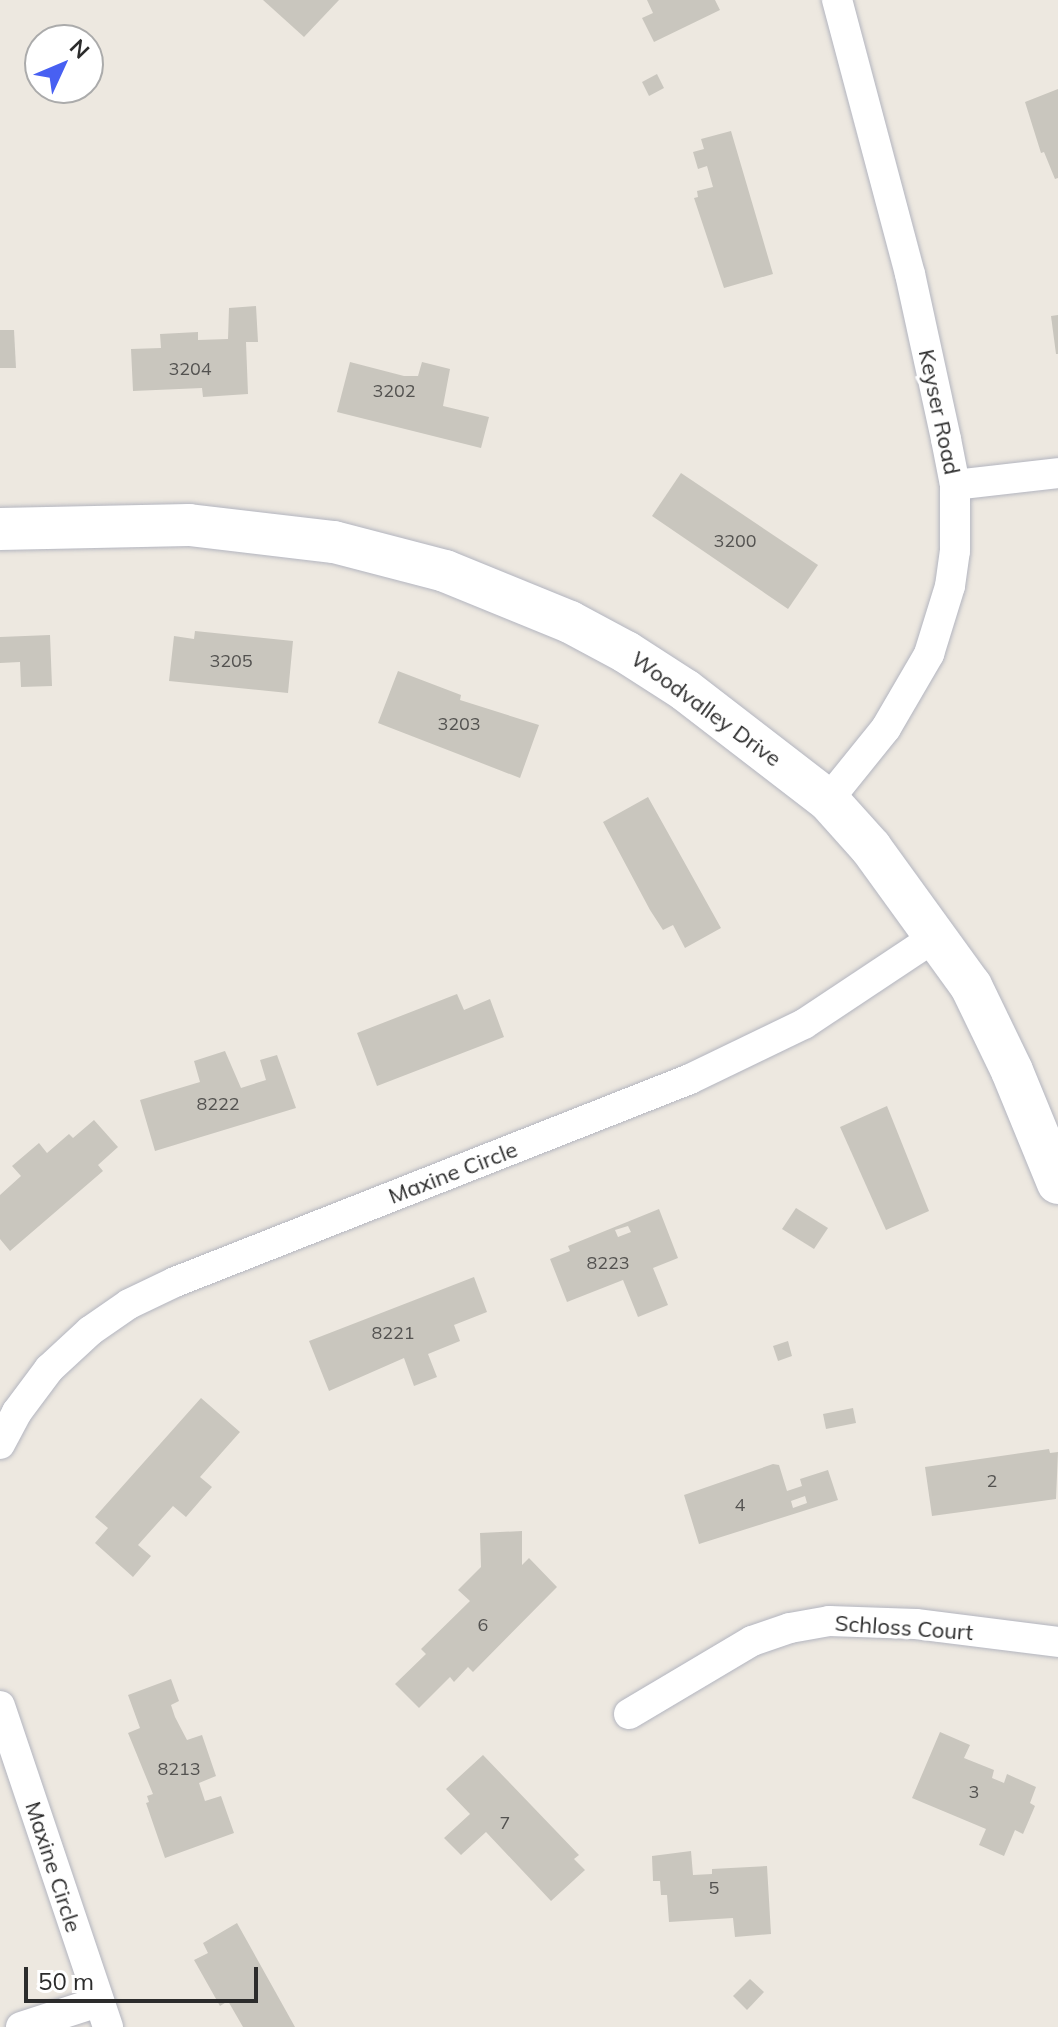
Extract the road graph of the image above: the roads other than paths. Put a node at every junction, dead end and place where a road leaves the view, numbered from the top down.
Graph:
1 (837, 0) edge
2 (1058, 473) edge
3 (955, 485) junction
4 (0, 529) edge
5 (828, 800) junction
6 (938, 935) junction
7 (1058, 1183) edge
8 (0, 1444) edge
9 (1058, 1642) edge
10 (0, 1706) edge
11 (629, 1714) dead end
12 (103, 2014) edge
13 (21, 2027) edge

1 - 3 street, Keyser Road
2 - 3 street
3 - 5 street, Keyser Road
4 - 5 street, Woodvalley Drive
5 - 6 street, Woodvalley Drive
6 - 7 street, Woodvalley Drive
6 - 8 street, Maxine Circle
9 - 11 street, Schloss Court
10 - 12 street, Maxine Circle
12 - 13 street

